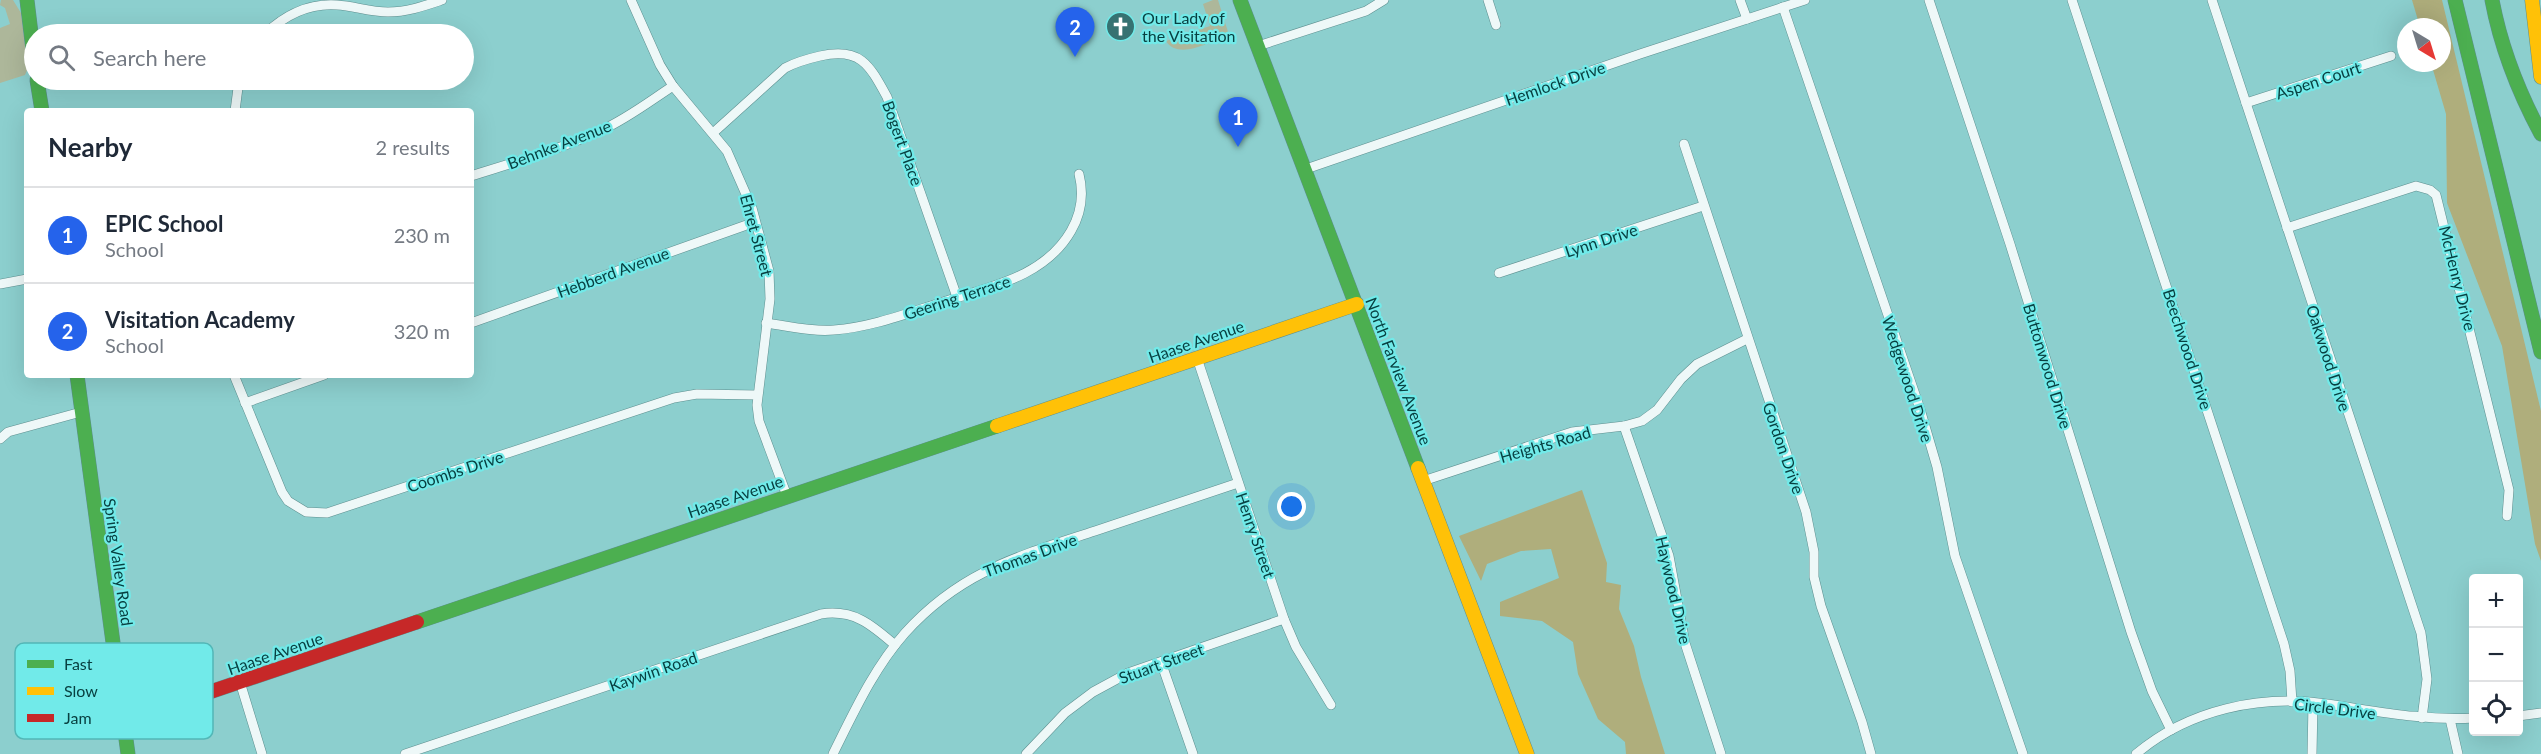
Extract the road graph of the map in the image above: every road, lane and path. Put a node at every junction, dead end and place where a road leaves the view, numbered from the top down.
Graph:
1 (27, 0) edge
2 (442, 0) edge
3 (631, 0) edge
4 (1240, 0) edge
5 (1384, 0) edge
6 (1488, 0) edge
7 (1740, 0) edge
8 (1805, 0) edge
9 (1929, 0) edge
10 (2072, 0) edge
11 (2212, 0) edge
12 (2455, 0) edge
13 (2492, 0) edge
14 (2532, 0) edge
15 (314, 3) edge
16 (1783, 7) junction
17 (1747, 19) junction
18 (30, 24) edge
19 (278, 24) edge
20 (1496, 25) dead end
21 (1258, 46) junction
22 (2391, 56) dead end
23 (2541, 77) edge
24 (673, 86) junction
25 (39, 90) edge
26 (237, 90) edge
27 (2246, 103) junction
28 (42, 108) edge
29 (235, 108) edge
30 (713, 133) junction
31 (2541, 134) edge
32 (1684, 144) dead end
33 (1306, 170) junction
34 (1079, 174) dead end
35 (474, 175) edge
36 (1703, 207) junction
37 (755, 222) junction
38 (2287, 228) junction
39 (1499, 273) dead end
40 (24, 280) edge
41 (0, 284) edge
42 (957, 297) junction
43 (1357, 304) junction
44 (474, 322) edge
45 (766, 323) junction
46 (1747, 339) junction
47 (2541, 352) edge
48 (1197, 358) junction
49 (76, 378) edge
50 (235, 378) edge
51 (316, 378) edge
52 (757, 395) junction
53 (245, 403) junction
54 (81, 412) junction
55 (1624, 426) junction
56 (0, 439) edge
57 (1423, 481) junction
58 (1238, 483) junction
59 (787, 496) junction
60 (2506, 516) dead end
61 (1284, 619) junction
62 (113, 643) edge
63 (895, 645) junction
64 (1161, 662) junction
65 (240, 682) junction
66 (213, 691) edge
67 (2292, 702) junction
68 (2313, 703) junction
69 (1331, 705) dead end
70 (2541, 713) edge
71 (2523, 715) edge
72 (2422, 718) junction
73 (2469, 718) edge
74 (2450, 719) junction
75 (2171, 730) junction
76 (126, 739) edge
77 (2147, 750) edge
78 (128, 754) edge
79 (262, 754) edge
80 (405, 754) edge
81 (833, 754) edge
82 (1026, 754) edge
83 (1193, 754) edge
84 (1527, 754) edge
85 (1721, 754) edge
86 (1871, 754) edge
87 (2023, 754) edge
88 (2136, 754) edge
89 (2312, 754) edge
90 (2458, 754) edge

1 - 18 main road
2 - 15 street
3 - 24 street, Ehret Street
4 - 21 main road, North Farview Avenue
5 - 21 street
6 - 20 street
7 - 17 street
8 - 16 street, Hemlock Drive
9 - 75 street, Buttonwood Drive
10 - 67 street, Beechwood Drive
11 - 27 street, Oakwood Drive
12 - 47 main road
13 - 31 main road
14 - 23 main road
15 - 19 street
16 - 17 street, Hemlock Drive
16 - 87 street, Wedgewood Drive
17 - 33 street, Hemlock Drive
21 - 33 main road, North Farview Avenue
22 - 27 street, Aspen Court
24 - 30 street, Ehret Street
24 - 35 street, Behnke Avenue
25 - 28 main road
26 - 29 street
27 - 38 street, Oakwood Drive
30 - 37 street, Ehret Street
30 - 42 street, Bogert Place
32 - 36 street, Gordon Drive
33 - 43 main road, North Farview Avenue
34 - 42 street, Geering Terrace
36 - 39 street, Lynn Drive
36 - 46 street, Gordon Drive
37 - 44 street, Hebberd Avenue
37 - 45 street, Ehret Street
38 - 60 street, McHenry Drive
38 - 72 street, Oakwood Drive
40 - 41 street
42 - 45 street, Geering Terrace
43 - 48 main road, Haase Avenue
43 - 57 main road, North Farview Avenue
45 - 52 street, Ehret Street
46 - 55 street, Heights Road
46 - 86 street, Gordon Drive
48 - 58 street, Henry Street
48 - 59 main road, Haase Avenue
49 - 54 main road, Spring Valley Road
50 - 53 street, Coombs Drive
51 - 53 street
52 - 53 street, Coombs Drive
52 - 59 street, Ehret Street
54 - 56 street
54 - 62 main road, Spring Valley Road
55 - 57 street, Heights Road
55 - 85 street, Haywood Drive
57 - 84 main road, North Farview Avenue
58 - 61 street, Henry Street
58 - 63 street, Thomas Drive
59 - 65 main road, Haase Avenue
61 - 64 street, Stuart Street
61 - 69 street, Henry Street
63 - 80 street, Kaywin Road
63 - 81 street, Thomas Drive
64 - 82 street, Stuart Street
64 - 83 street
65 - 66 main road, Haase Avenue
65 - 79 street
67 - 68 street, Circle Drive
67 - 75 street, Circle Drive
68 - 72 street, Circle Drive
68 - 89 street
70 - 71 street
72 - 74 street, Circle Drive
73 - 74 street, Circle Drive
74 - 90 street
75 - 77 street, Circle Drive
76 - 78 main road, Spring Valley Road
77 - 88 street, Circle Drive

